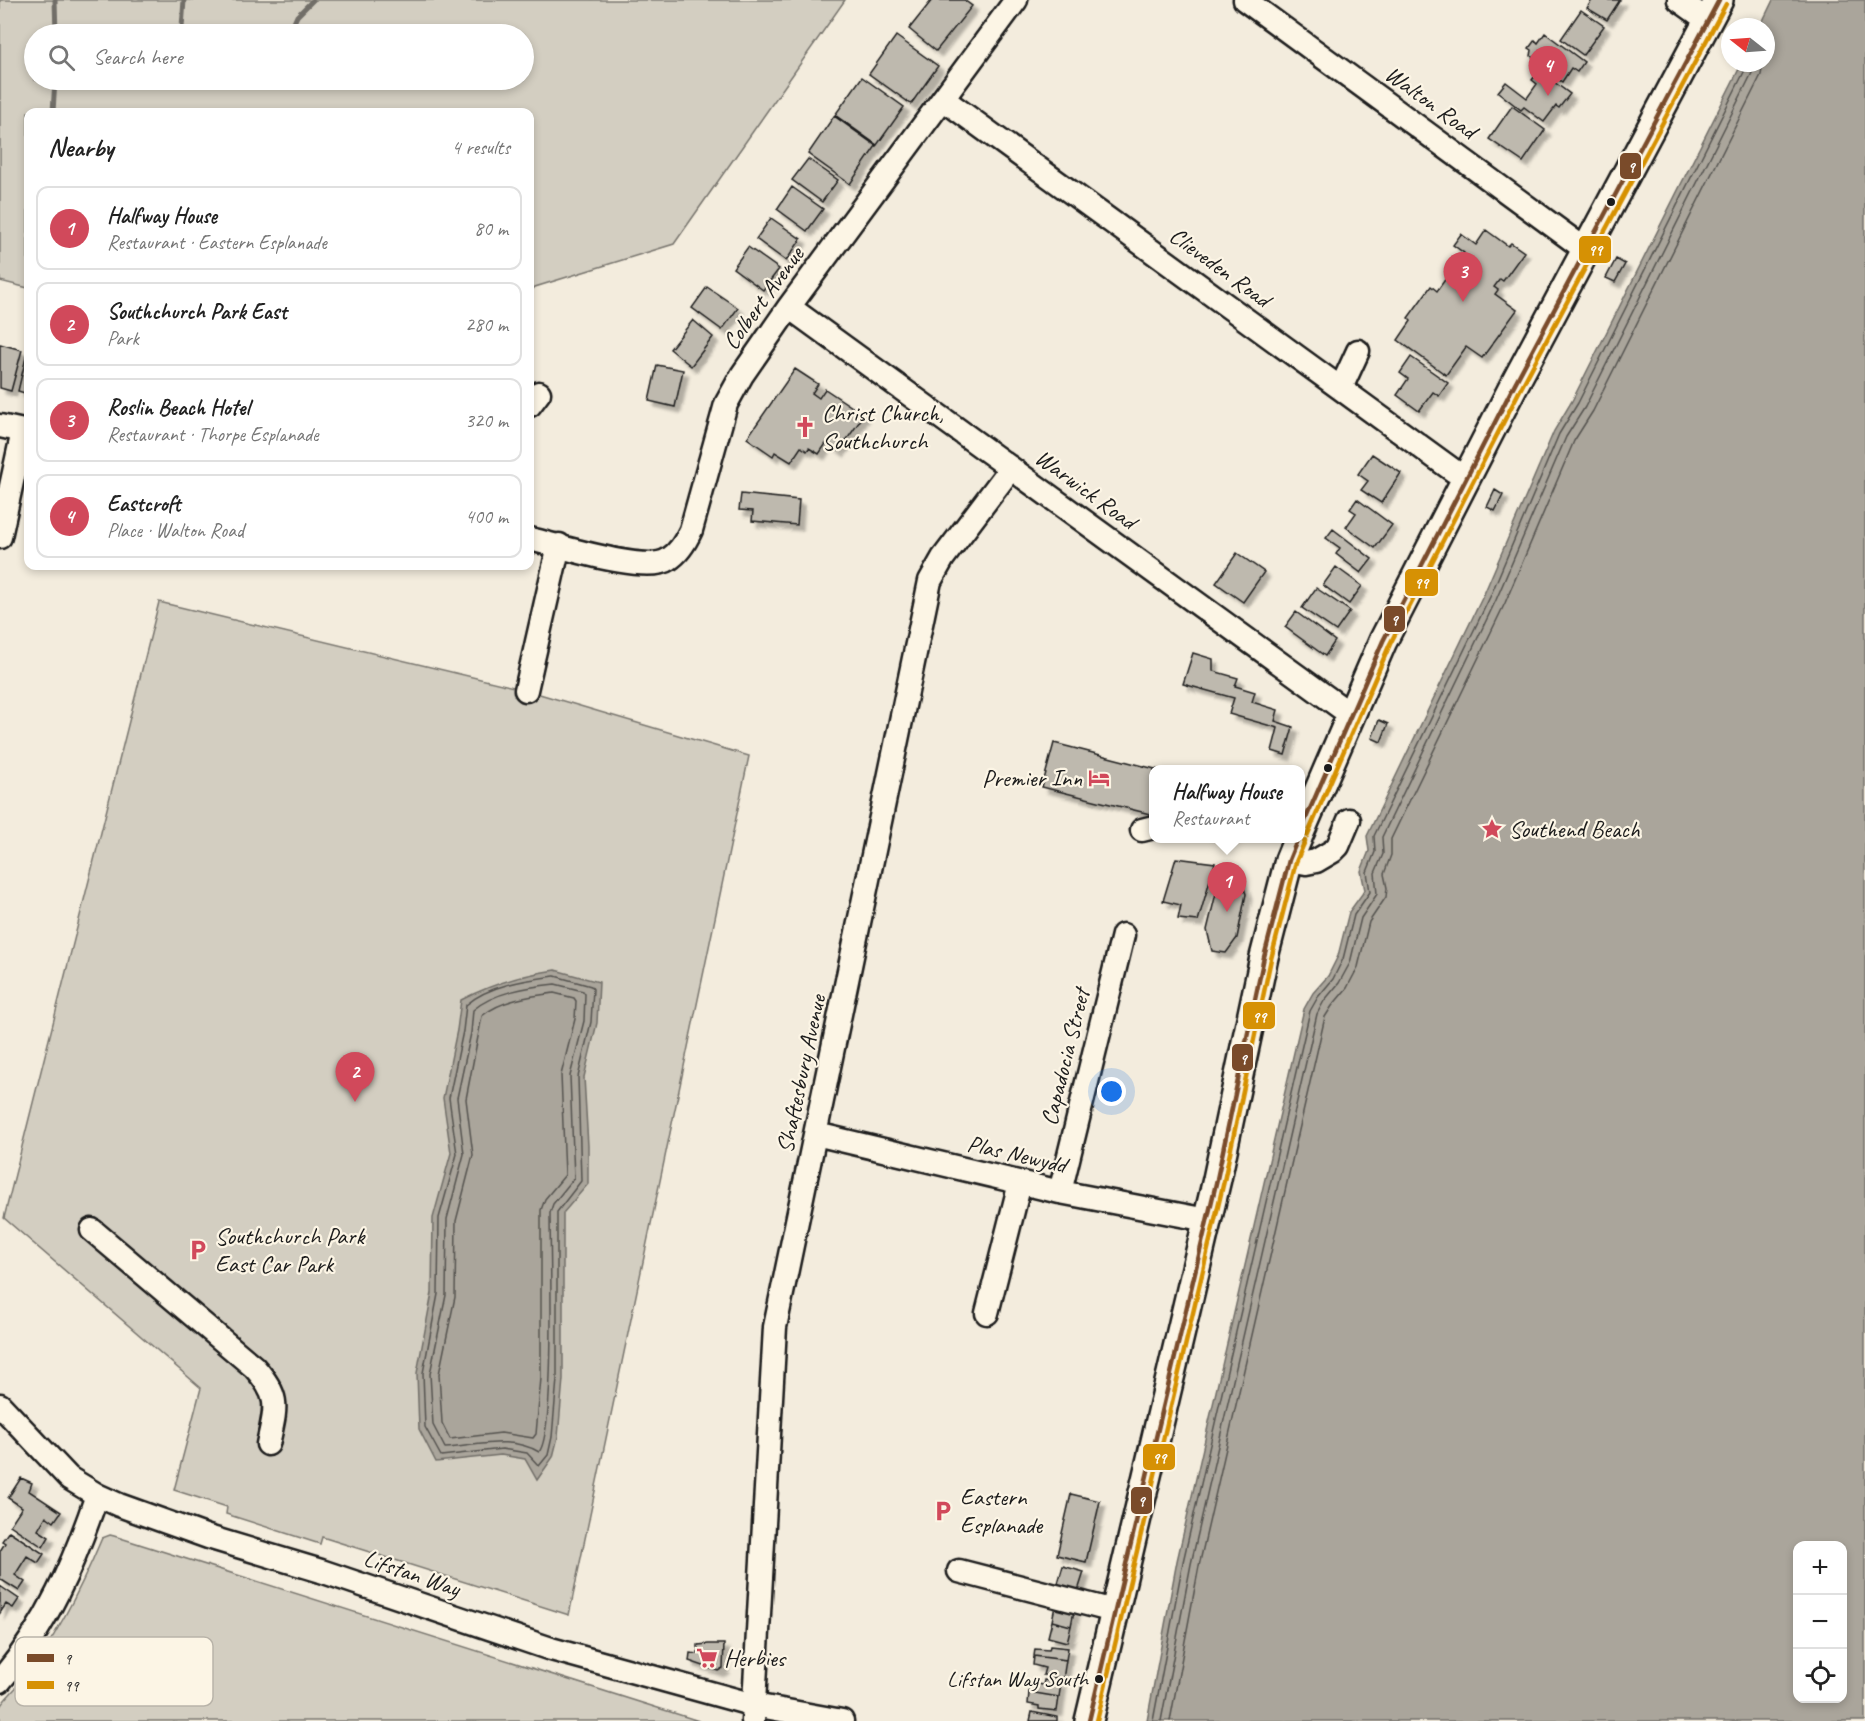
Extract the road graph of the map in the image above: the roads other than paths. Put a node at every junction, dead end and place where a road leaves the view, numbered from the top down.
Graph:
1 (1016, 0) edge
2 (1245, 0) edge
3 (1679, 0) edge
4 (1714, 9) edge
5 (943, 99) junction
6 (1586, 248) junction
7 (789, 307) junction
8 (1358, 351) dead end
9 (1341, 388) junction
10 (0, 426) edge
11 (24, 432) edge
12 (24, 440) edge
13 (1011, 468) junction
14 (1467, 477) junction
15 (0, 537) edge
16 (534, 540) edge
17 (559, 545) junction
18 (526, 690) dead end
19 (1352, 712) junction
20 (1349, 819) dead end
21 (1305, 821) edge
22 (1294, 849) edge
23 (1123, 935) dead end
24 (816, 1134) junction
25 (1020, 1183) junction
26 (1060, 1192) junction
27 (1207, 1220) junction
28 (92, 1230) dead end
29 (984, 1312) dead end
30 (0, 1405) edge
31 (268, 1444) dead end
32 (97, 1495) junction
33 (959, 1571) dead end
34 (1114, 1611) junction
35 (33, 1637) edge
36 (15, 1660) edge
37 (2, 1674) edge
38 (754, 1713) edge
39 (842, 1721) edge
40 (1089, 1721) edge

1 - 5 street, Colbert Avenue
2 - 6 street, Walton Road
3 - 4 street
4 - 6 main road
5 - 7 street, Colbert Avenue
5 - 9 street, Clieveden Road
6 - 14 main road
7 - 13 street, Warwick Road
7 - 17 street, Colbert Avenue
8 - 9 street
9 - 14 street, Clieveden Road
10 - 11 street
12 - 15 street
13 - 19 street, Warwick Road
13 - 24 street, Shaftesbury Avenue
14 - 19 main road
16 - 17 street, Colbert Avenue
17 - 18 street
19 - 21 main road
20 - 22 street
22 - 27 main road
23 - 26 street, Capadocia Street
24 - 25 street, Plas Newydd
24 - 38 street, Shaftesbury Avenue
25 - 26 street, Plas Newydd
25 - 29 street
26 - 27 street, Plas Newydd
27 - 34 main road
28 - 31 street
30 - 32 street, Lifstan Way
32 - 35 street
32 - 38 street, Lifstan Way
33 - 34 street
34 - 40 main road
36 - 37 street
38 - 39 street, Lifstan Way

